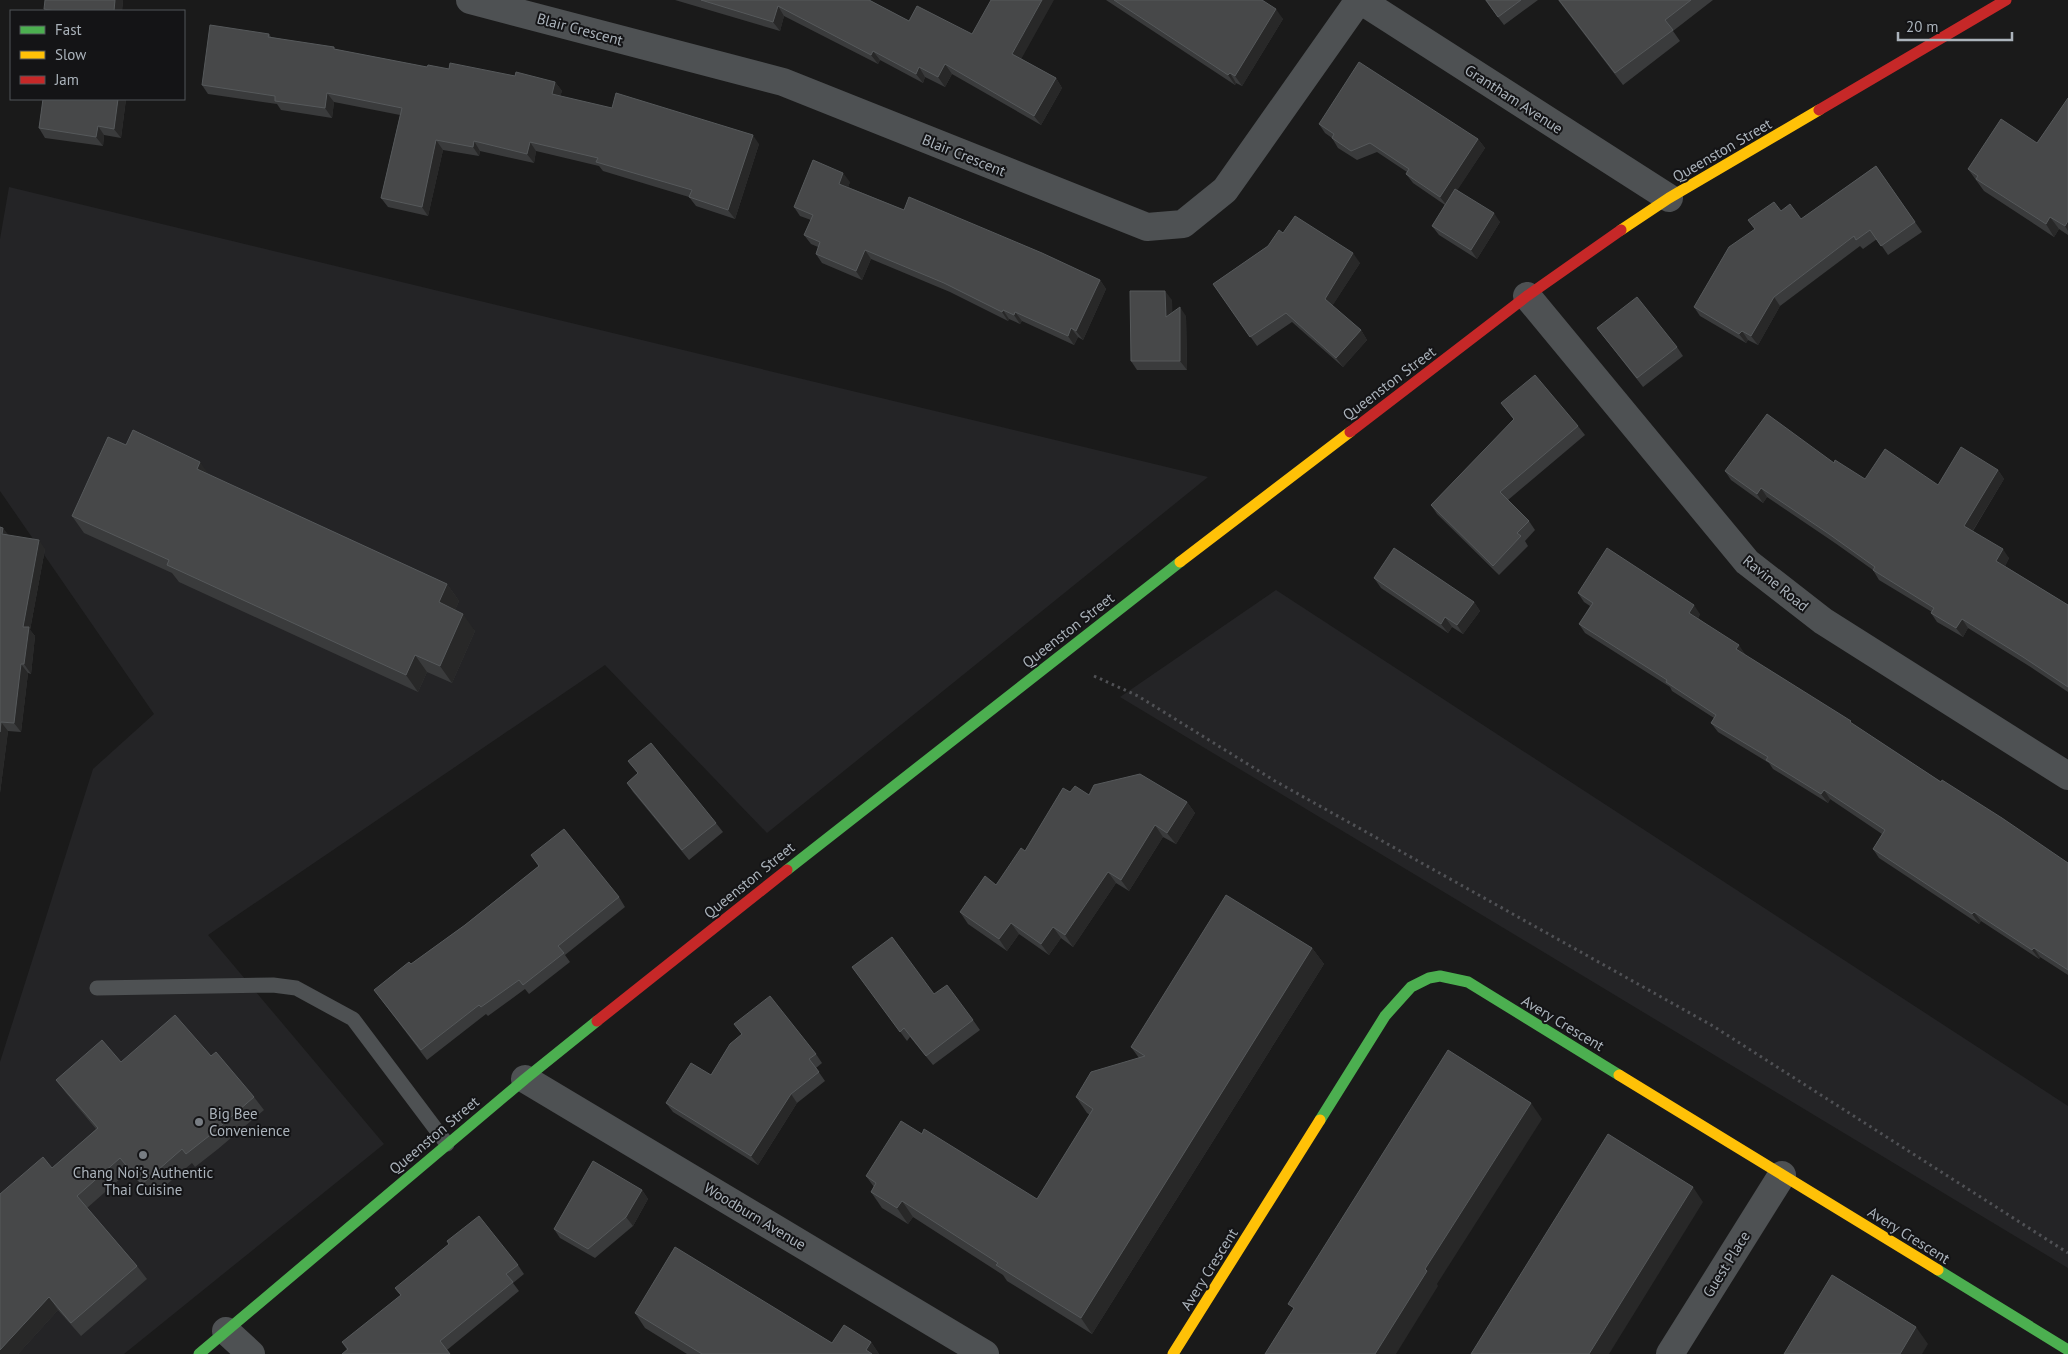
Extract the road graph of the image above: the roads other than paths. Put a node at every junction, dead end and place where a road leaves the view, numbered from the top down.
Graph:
1 (470, 0) edge
2 (1360, 0) edge
3 (2006, 0) edge
4 (1669, 198) junction
5 (1528, 296) junction
6 (2068, 776) edge
7 (97, 988) dead end
8 (525, 1078) junction
9 (447, 1144) junction
10 (1782, 1175) junction
11 (226, 1331) junction
12 (2068, 1350) edge
13 (199, 1354) edge
14 (251, 1354) edge
15 (985, 1354) edge
16 (1173, 1354) edge
17 (1670, 1354) edge

1 - 2 street, Blair Crescent
2 - 4 street, Grantham Avenue
3 - 4 main road, Queenston Street
4 - 5 main road, Queenston Street
5 - 6 street, Ravine Road
5 - 8 main road, Queenston Street
7 - 9 lane
8 - 9 main road, Queenston Street
8 - 15 street, Woodburn Avenue
9 - 11 main road, Queenston Street
10 - 12 main road, Avery Crescent
10 - 16 main road, Avery Crescent
10 - 17 street, Guest Place
11 - 13 main road, Queenston Street
11 - 14 street

